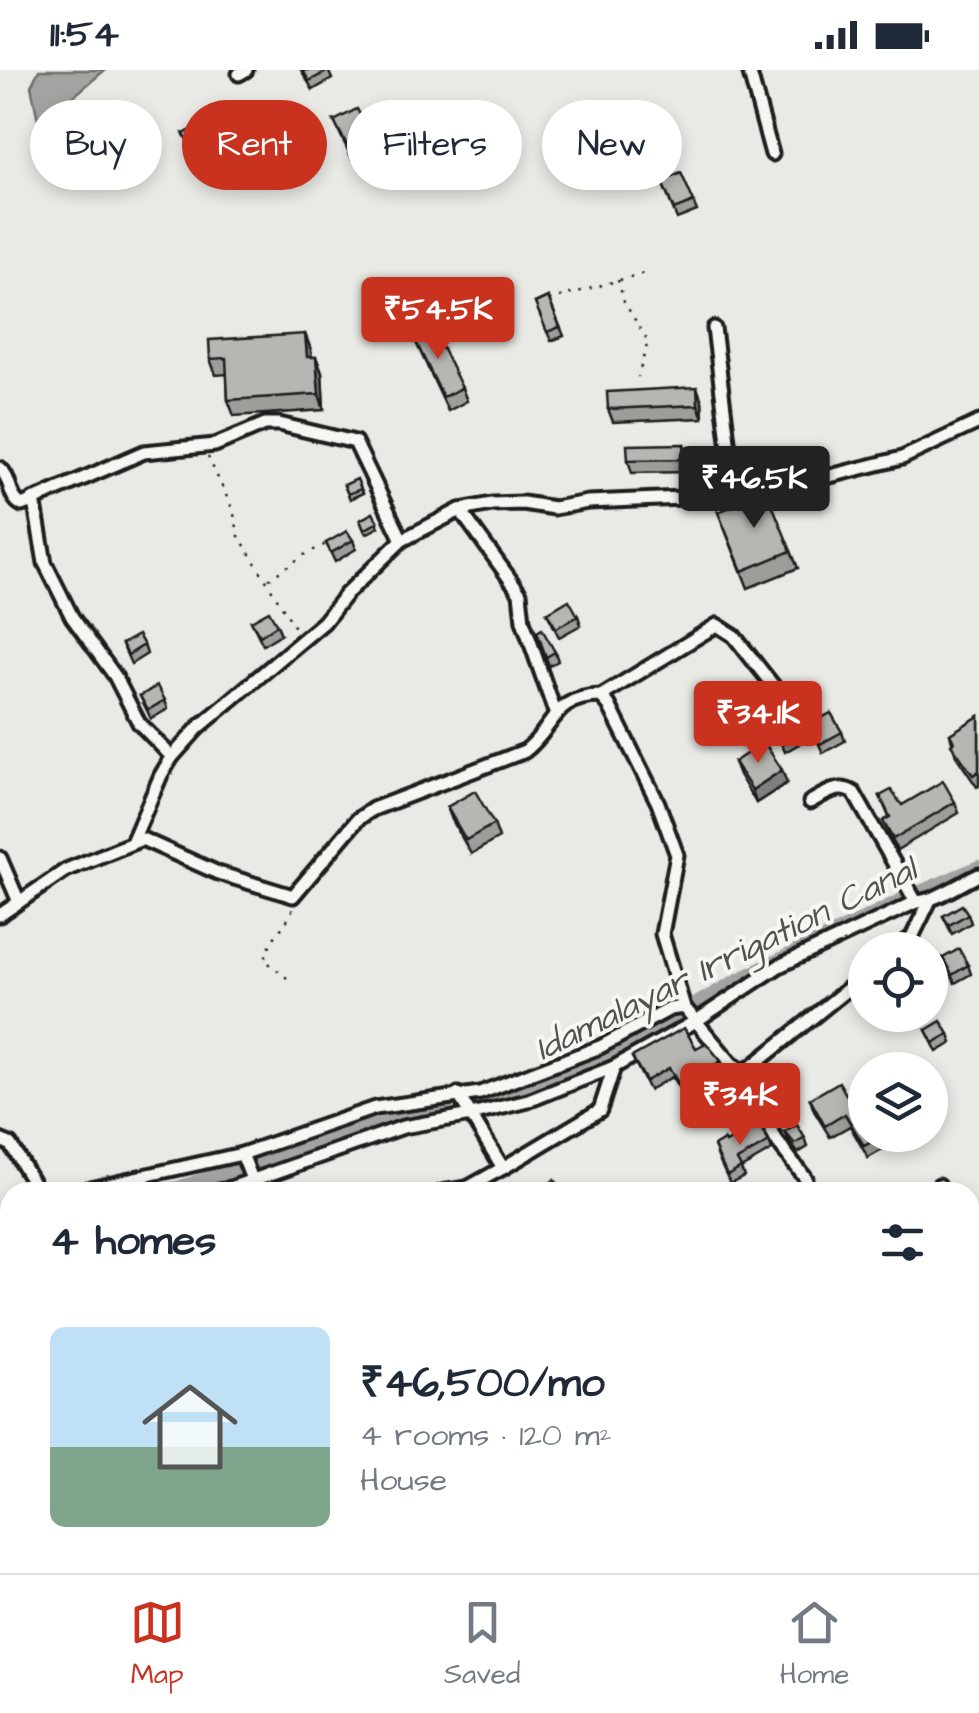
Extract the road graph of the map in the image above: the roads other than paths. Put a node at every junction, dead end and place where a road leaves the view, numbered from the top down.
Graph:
1 (750, 70) edge
2 (772, 154) dead end
3 (714, 328) dead end
4 (979, 422) edge
5 (0, 468) edge
6 (734, 489) junction
7 (34, 499) junction
8 (460, 510) junction
9 (402, 540) junction
10 (600, 696) junction
11 (556, 715) junction
12 (801, 721) dead end
13 (172, 756) junction
14 (810, 802) dead end
15 (134, 840) junction
16 (0, 858) edge
17 (979, 875) edge
18 (19, 902) junction
19 (922, 902) junction
20 (0, 915) edge
21 (913, 932) edge
22 (848, 988) edge
23 (684, 1007) junction
24 (696, 1021) junction
25 (614, 1066) junction
26 (742, 1071) junction
27 (458, 1094) junction
28 (472, 1115) junction
29 (0, 1140) edge
30 (242, 1154) junction
31 (504, 1168) junction
32 (804, 1178) dead end
33 (33, 1182) edge
34 (117, 1182) edge
35 (252, 1182) edge
36 (266, 1182) edge
37 (487, 1182) edge

1 - 2 street
3 - 6 street
4 - 6 street
5 - 7 street
6 - 8 street
7 - 9 street
7 - 13 street
8 - 9 street
8 - 11 street
9 - 13 street
10 - 11 street
10 - 12 street
10 - 23 street
11 - 15 street
13 - 15 street
14 - 19 street
15 - 18 street
16 - 18 street
17 - 19 street
18 - 20 street
19 - 21 street
19 - 24 street
22 - 26 street
23 - 24 street
23 - 27 street
24 - 25 street
24 - 26 street
25 - 28 street
25 - 31 street
26 - 32 street
27 - 28 street
27 - 30 street
28 - 31 street
28 - 36 street
29 - 33 street
30 - 34 street
30 - 35 street
31 - 37 street

